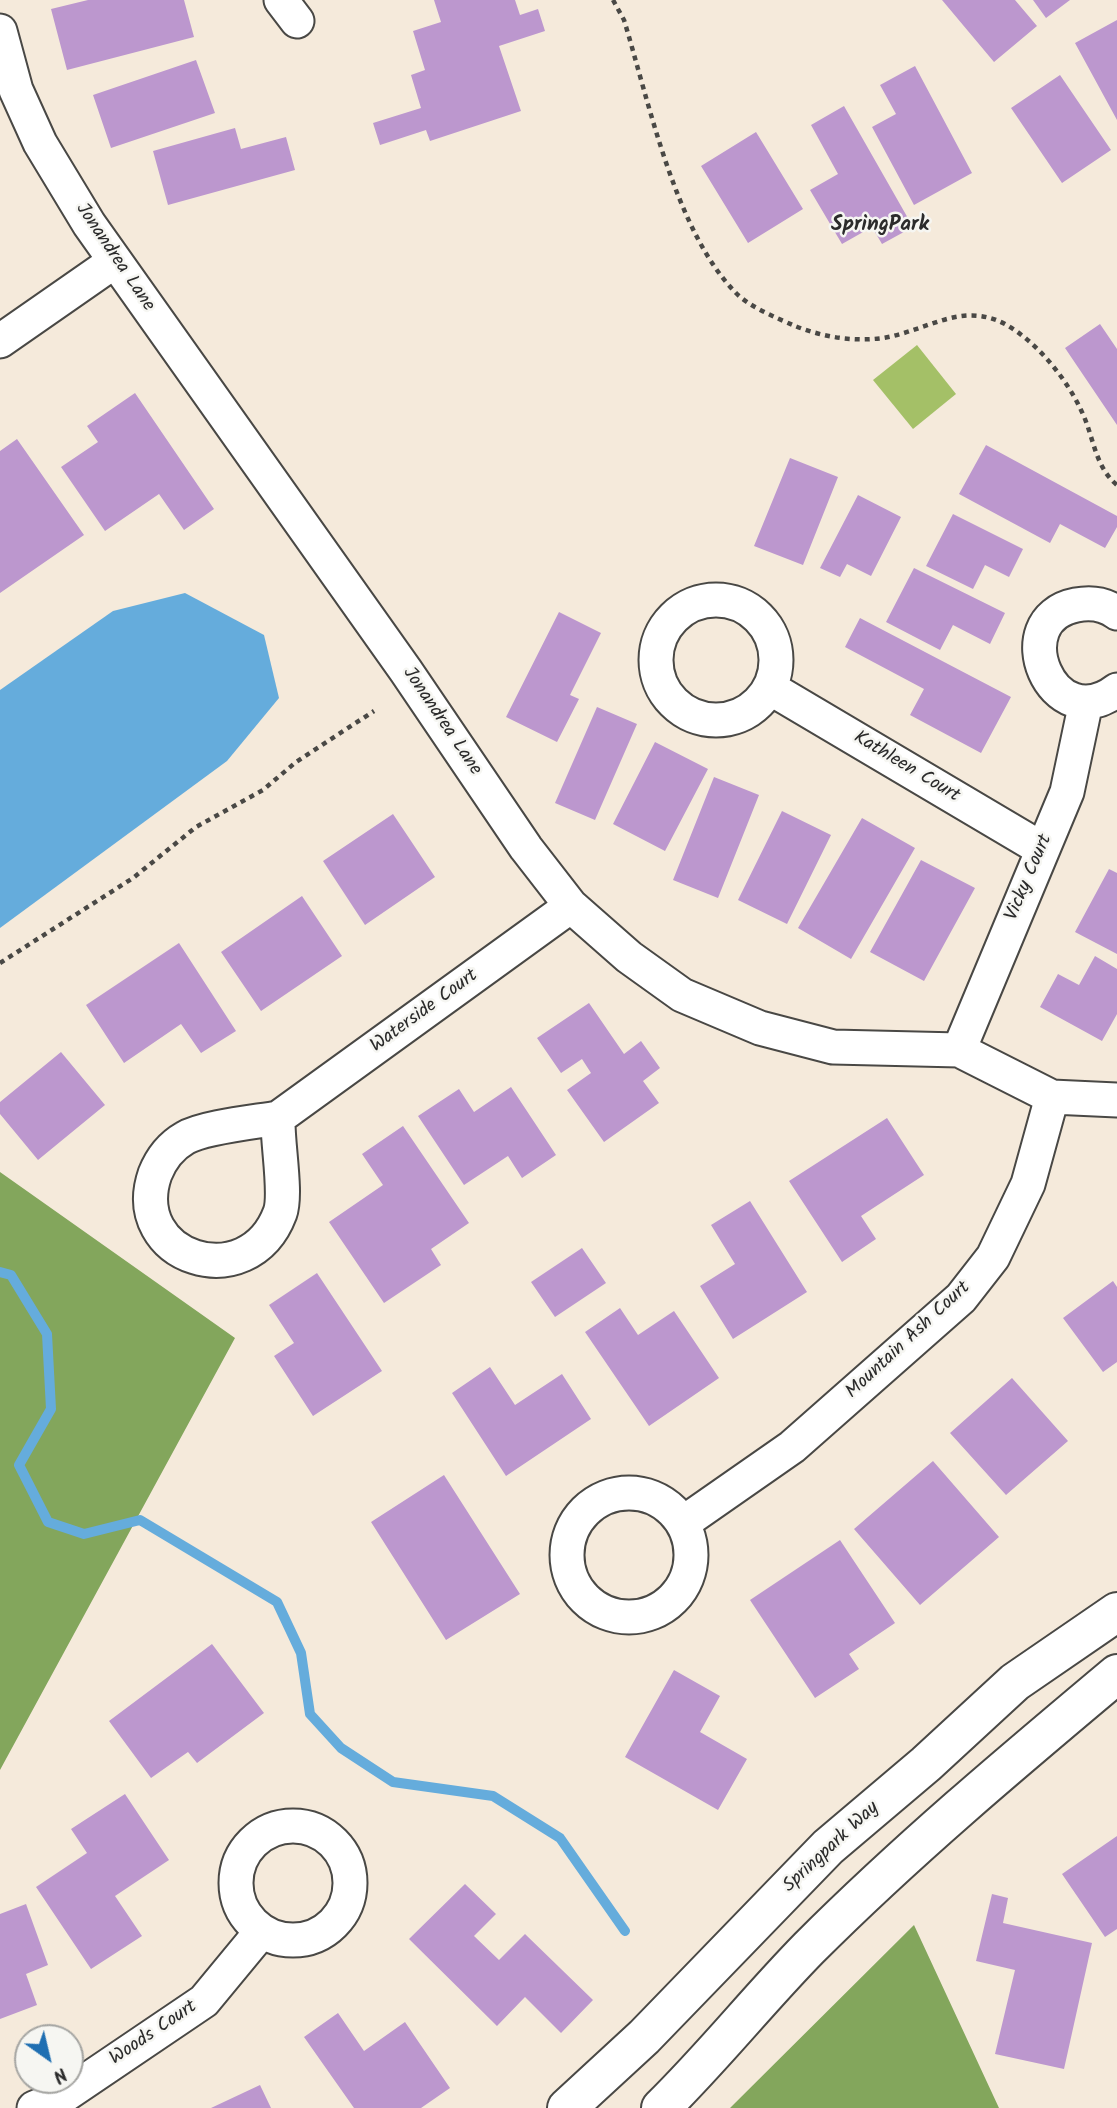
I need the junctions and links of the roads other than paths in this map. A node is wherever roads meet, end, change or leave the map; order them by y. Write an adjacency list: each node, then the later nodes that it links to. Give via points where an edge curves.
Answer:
1 (0, 31): 2 (street, Jonandrea Lane, via 16,90 40,143)
2 (115, 261): 3 (street); 9 (street, Jonandrea Lane)
3 (0, 341)
4 (1117, 613): 7 (street, via 1089,603 1068,607 1050,620 1040,639 1039,662 1048,682 1064,696)
5 (770, 688): 8 (street, Kathleen Court)
6 (1117, 690): 7 (street, via 1107,698)
7 (1086, 702): 8 (street, Vicky Court, via 1067,792)
8 (1042, 849): 10 (street, Vicky Court)
9 (571, 906): 10 (street, Jonandrea Lane, via 629,957 682,995 760,1028 833,1047); 13 (street, Waterside Court)
10 (960, 1050): 11 (street, Jonandrea Lane)
11 (1052, 1097): 12 (street, Jonandrea Lane); 14 (street, Mountain Ash Court, via 1028,1184 993,1257 961,1298 792,1447)
12 (1117, 1100)
13 (278, 1118): 13 (street, Waterside Court, via 186,1137 161,1159 150,1190 153,1212 175,1249 205,1262 238,1259 266,1240 281,1211)
14 (683, 1523)
15 (1117, 1612): 20 (street, Springpark Way, via 1015,1682 828,1847 644,2038)
16 (1117, 1674): 21 (street, via 990,1780 807,1950)
17 (261, 1932): 18 (street, Woods Court, via 204,2001)
18 (69, 2101): 19 (street, Woods Court)
19 (34, 2108)
20 (567, 2108)
21 (662, 2108)

